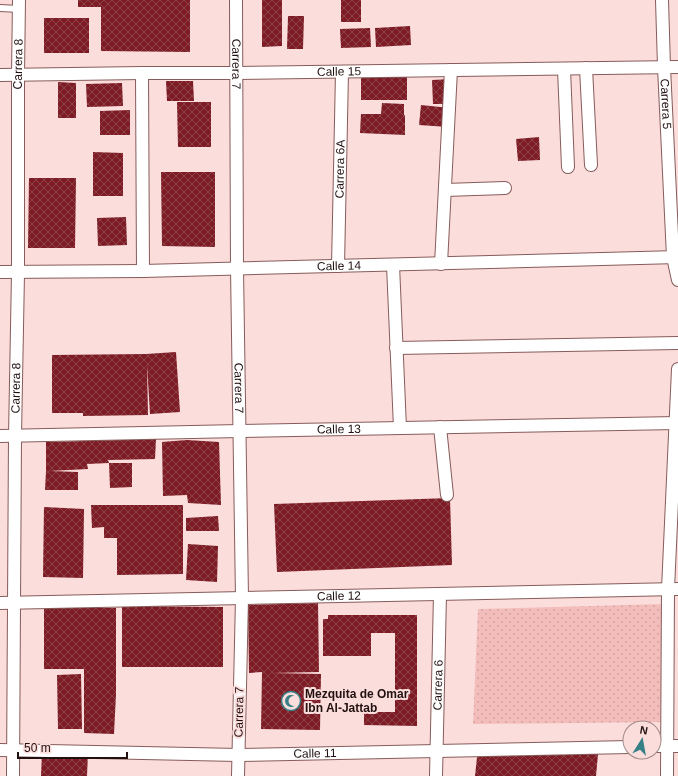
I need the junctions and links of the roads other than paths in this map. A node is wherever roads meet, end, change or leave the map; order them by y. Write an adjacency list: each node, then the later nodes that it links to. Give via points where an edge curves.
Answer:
1 (236, 0): 12 (street, Carrera 7)
2 (662, 0): 5 (street, Carrera 5)
3 (19, 4): 4 (lane); 14 (street, Carrera 8)
4 (0, 8)
5 (664, 67): 6 (street, Calle 15); 8 (street, Calle 15); 19 (street, Carrera 5)
6 (678, 67)
7 (564, 68): 8 (street, Calle 15); 9 (street, Calle 15); 16 (street)
8 (586, 68): 15 (street)
9 (452, 70): 10 (street, Calle 15); 18 (street)
10 (342, 72): 12 (street, Calle 15); 22 (street, Carrera 6A)
11 (142, 73): 12 (street, Calle 15); 14 (street, Calle 15); 24 (street)
12 (236, 73): 23 (street, Carrera 7)
13 (0, 74): 14 (street, Calle 15)
14 (18, 75): 26 (street, Carrera 8)
15 (591, 165)
16 (568, 167)
17 (505, 188): 18 (street)
18 (445, 190): 20 (street)
19 (676, 257): 20 (street, Calle 14); 27 (street, Carrera 5)
20 (442, 264): 21 (street, Calle 14)
21 (393, 265): 22 (street, Calle 14); 29 (street)
22 (338, 266): 23 (street, Calle 14)
23 (237, 269): 24 (street, Calle 14); 34 (street, Carrera 7)
24 (143, 271): 26 (street, Calle 14)
25 (0, 272): 26 (street, Calle 14)
26 (18, 272): 36 (street, Carrera 8)
27 (678, 280)
28 (678, 343): 29 (street)
29 (396, 348): 33 (street)
30 (678, 369): 31 (street)
31 (677, 423): 32 (street, Calle 13); 38 (street)
32 (440, 427): 33 (street, Calle 13); 37 (street)
33 (400, 428): 34 (street, Calle 13)
34 (240, 431): 36 (street, Calle 13); 40 (street, Carrera 7)
35 (0, 436): 36 (street, Calle 13)
36 (15, 436): 42 (street, Carrera 8)
37 (446, 495)
38 (673, 589): 39 (street, Calle 12); 44 (street)
39 (440, 594): 40 (street, Calle 12); 48 (street, Carrera 6)
40 (242, 598): 42 (street, Calle 12); 49 (street, Carrera 7)
41 (0, 603): 42 (street, Calle 12)
42 (14, 603): 47 (street, Carrera 8)
43 (662, 746): 44 (street)
44 (673, 746): 53 (street)
45 (622, 747): 48 (street, Calle 11)
46 (0, 750): 47 (street, Calle 11)
47 (13, 750): 49 (street, Calle 11); 50 (street, Carrera 8)
48 (437, 751): 49 (street, Calle 11); 52 (street, Carrera 6)
49 (238, 755): 51 (street, Carrera 7)
50 (13, 776)
51 (238, 776)
52 (436, 776)
53 (667, 776)

